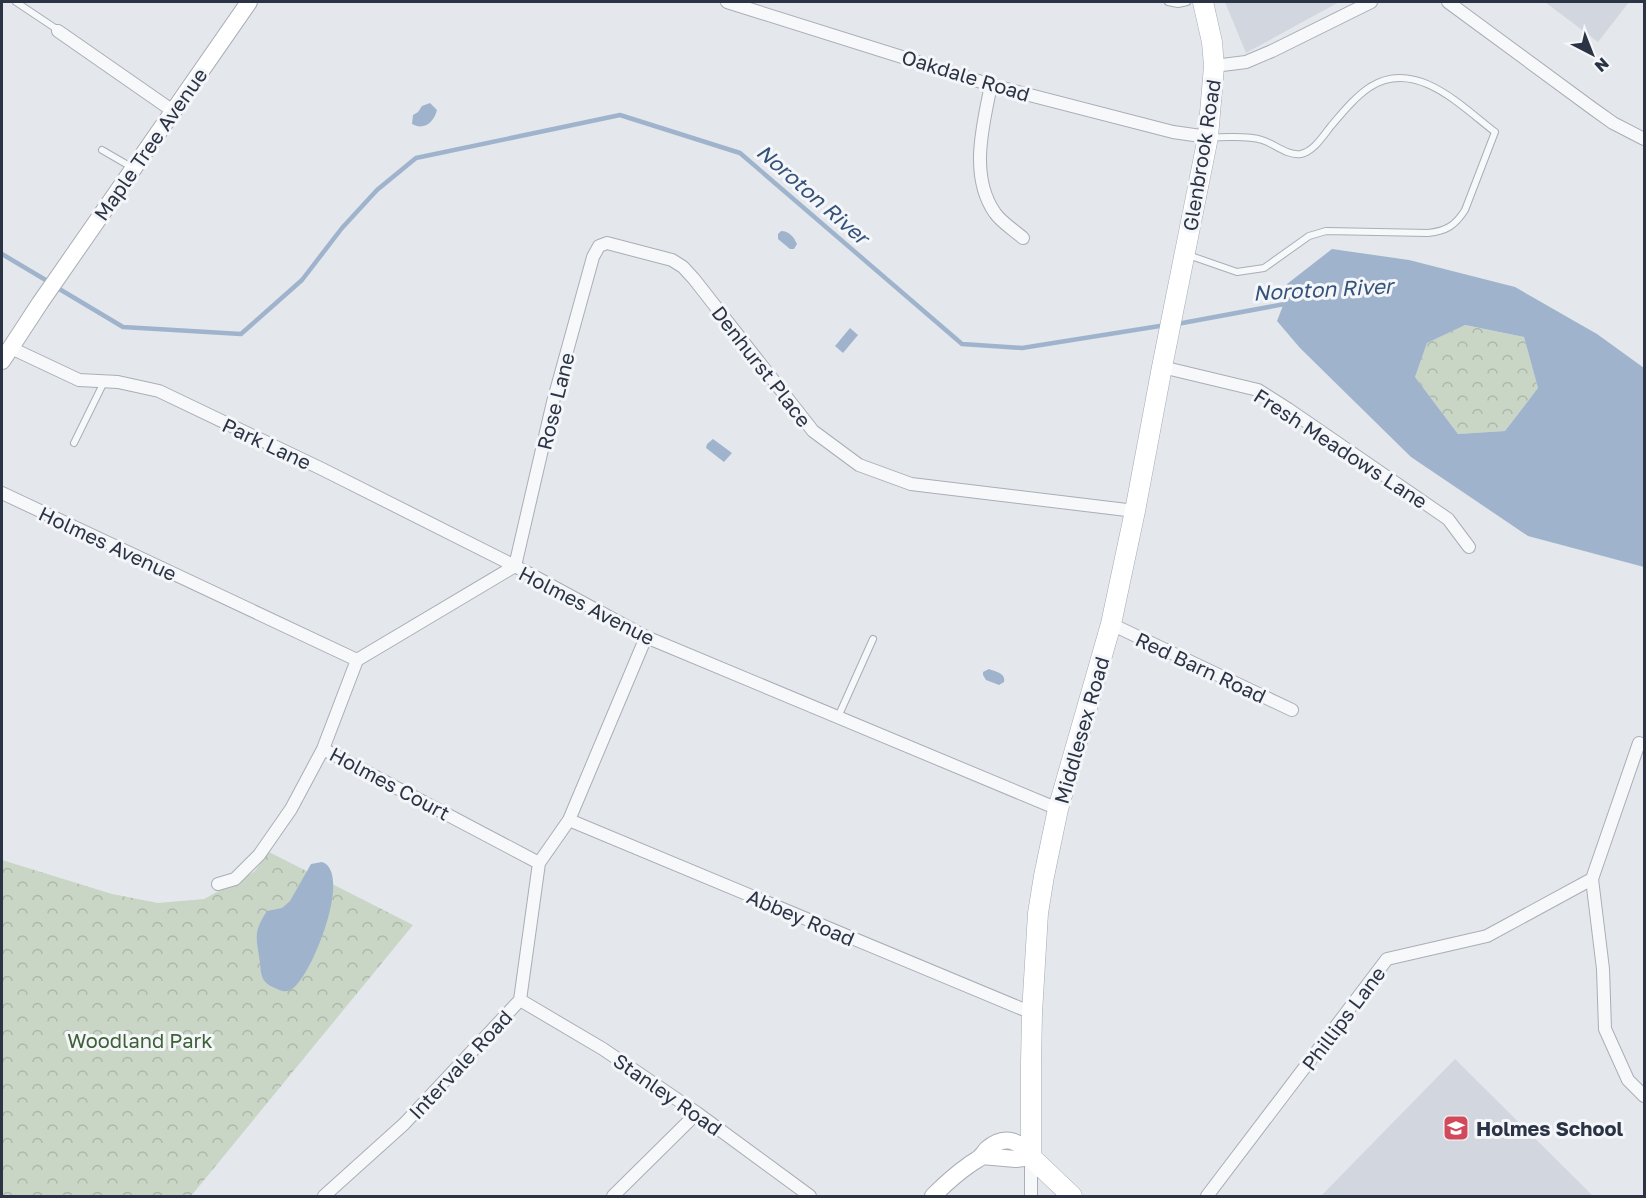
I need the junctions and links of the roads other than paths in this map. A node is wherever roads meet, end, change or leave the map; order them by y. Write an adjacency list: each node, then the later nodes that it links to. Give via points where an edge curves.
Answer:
1 (16, 2): 9 (lane)
2 (249, 2): 12 (main road, Maple Tree Avenue)
3 (727, 2): 11 (street, Oakdale Road)
4 (1168, 2): 5 (lane)
5 (1187, 2)
6 (1203, 2): 10 (main road, Glenbrook Road)
7 (1371, 2): 10 (street, via 1246,62)
8 (1449, 2): 14 (street, via 1613,123)
9 (58, 31): 12 (street)
10 (1214, 66): 13 (main road, Glenbrook Road)
11 (991, 85): 13 (street, Oakdale Road, via 1173,132); 17 (street, via 980,146 984,190 995,214)
12 (173, 111): 16 (main road, Maple Tree Avenue)
13 (1208, 136): 19 (main road, Glenbrook Road); 19 (lane, via 1254,138 1291,153 1302,153 1361,94 1380,82 1401,79 1421,81 1439,89 1495,132 1465,210 1451,228 1428,233 1326,231 1309,236 1264,268 1238,272)
14 (1644, 138)
15 (102, 150): 16 (lane)
16 (133, 168): 21 (main road, Maple Tree Avenue)
17 (1023, 238)
18 (608, 243): 26 (street, Denhurst Place, via 672,260 682,267 813,431 859,465 911,484); 28 (street, Rose Lane, via 599,246 593,257 553,402)
19 (1183, 263): 20 (main road, Glenbrook Road)
20 (1174, 308): 22 (main road, Middlesex Road)
21 (6, 355): 23 (street, Park Lane, via 79,380)
22 (1163, 360): 26 (main road, Middlesex Road); 27 (street, Fresh Meadows Lane, via 1258,390 1448,519)
23 (104, 381): 24 (lane); 28 (street, Park Lane, via 159,392)
24 (74, 443)
25 (2, 493): 32 (street, Holmes Avenue)
26 (1136, 511): 29 (main road, Middlesex Road)
27 (1469, 547)
28 (515, 566): 30 (street, Holmes Avenue); 32 (street, Holmes Avenue)
29 (1111, 624): 33 (street, Red Barn Road); 37 (main road, Middlesex Road)
30 (646, 637): 34 (street, Holmes Avenue); 38 (street, Intervale Road)
31 (873, 639): 34 (lane)
32 (357, 660): 36 (street, Holmes Court)
33 (1292, 710)
34 (838, 717): 37 (street, Holmes Avenue)
35 (1644, 745): 40 (street, via 1639,743)
36 (323, 749): 39 (street, Holmes Court); 41 (street, via 291,809 259,855 235,879)
37 (1058, 809): 43 (main road, Middlesex Road, via 1038,913)
38 (569, 820): 39 (street, Intervale Road); 43 (street, Abbey Road)
39 (539, 862): 42 (street, Intervale Road)
40 (1592, 879): 44 (street, via 1603,969 1605,1029 1628,1080); 53 (street, Phillips Lane, via 1487,936 1387,959)
41 (218, 884)
42 (520, 1000): 45 (street, Stanley Road, via 603,1049); 47 (street, Intervale Road, via 404,1124)
43 (1032, 1013): 46 (main road, Middlesex Road)
44 (1644, 1096)
45 (697, 1113): 48 (street); 49 (street, Stanley Road)
46 (1031, 1157): 50 (main road, via 981,1156); 51 (street); 52 (main road)
47 (324, 1197)
48 (613, 1197)
49 (810, 1197)
50 (933, 1197)
51 (1031, 1197)
52 (1072, 1197)
53 (1207, 1197)

